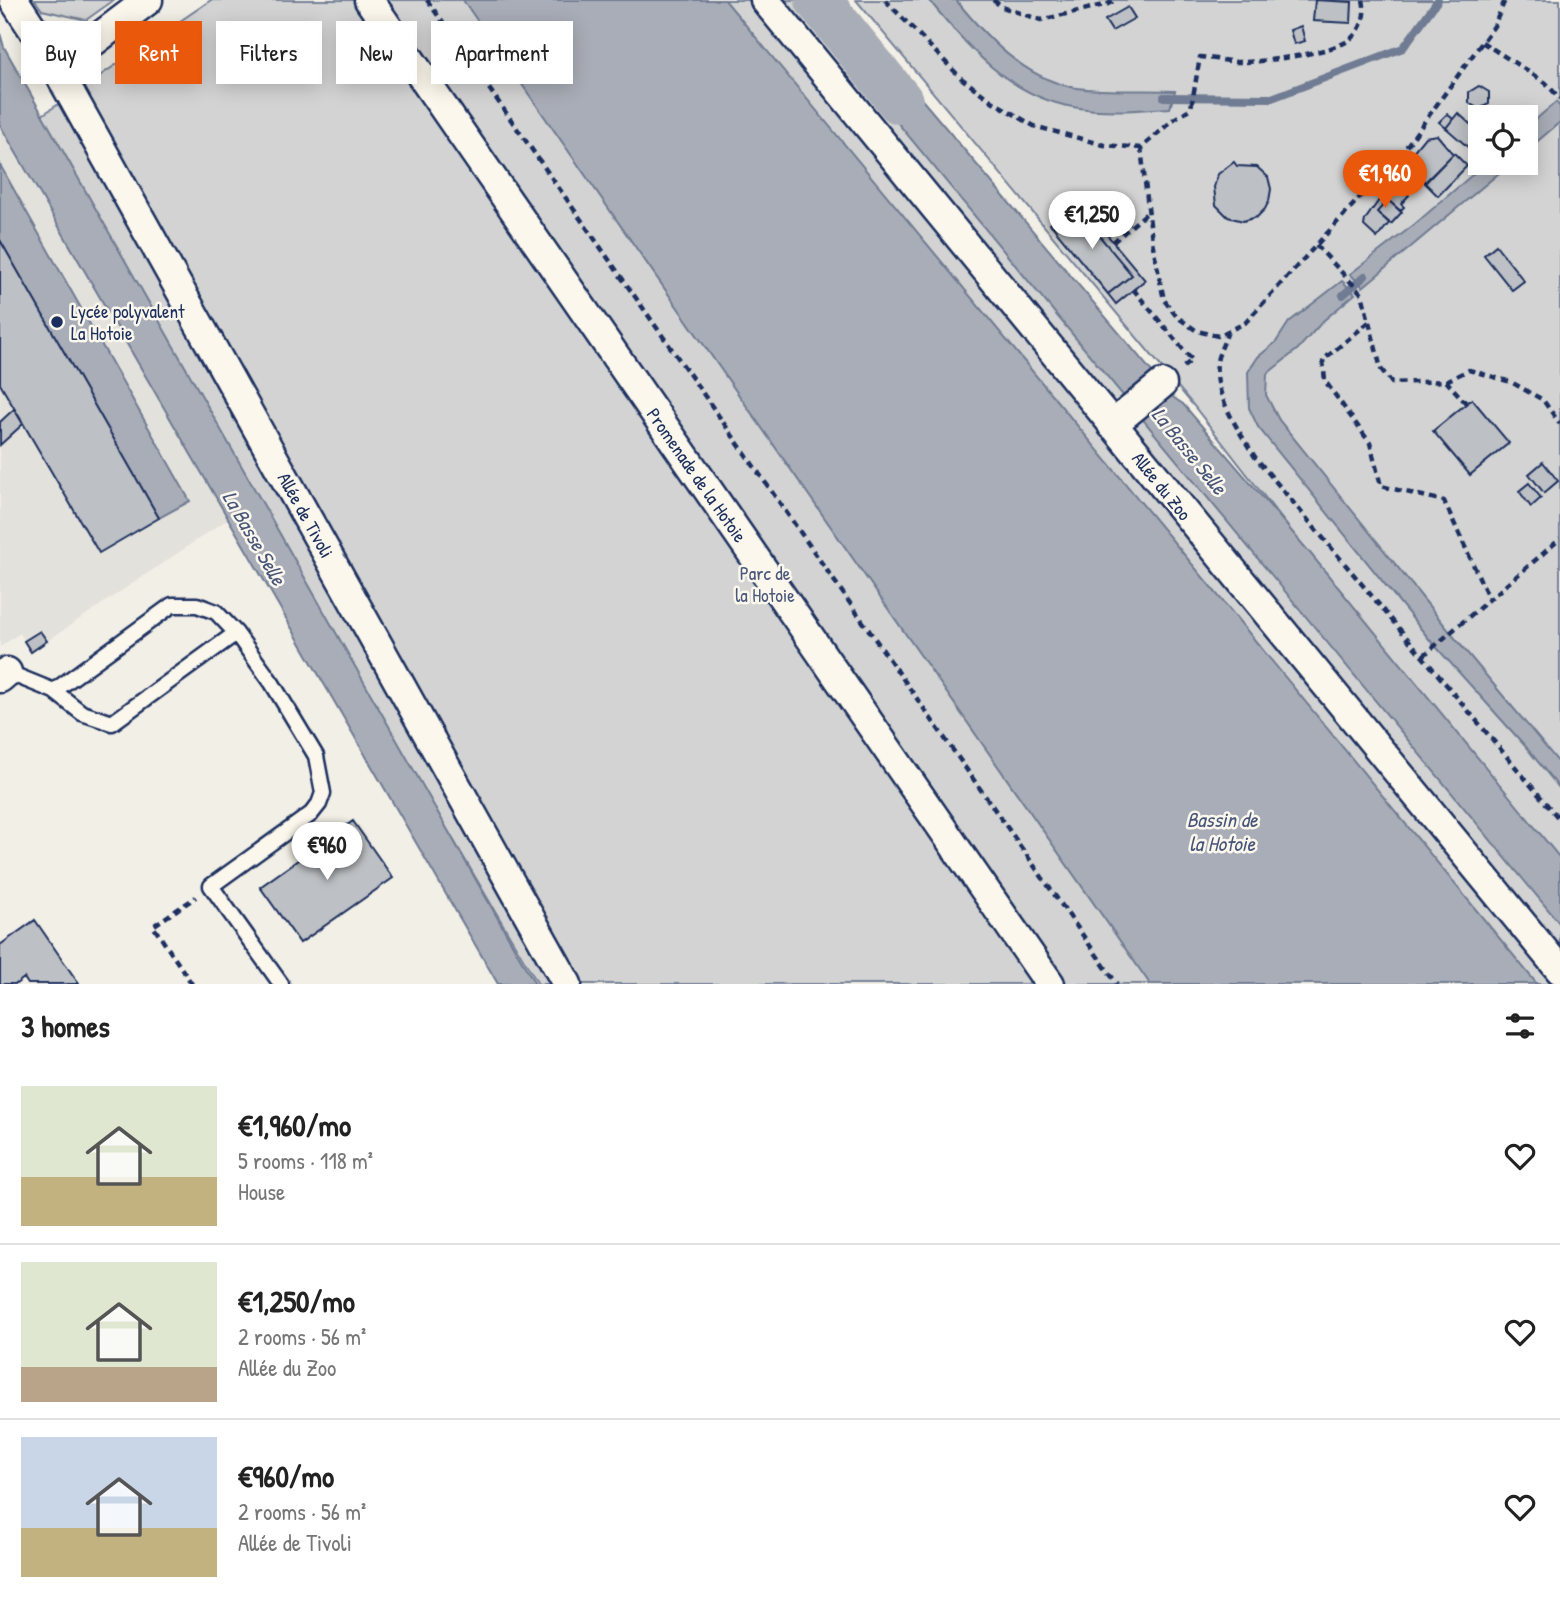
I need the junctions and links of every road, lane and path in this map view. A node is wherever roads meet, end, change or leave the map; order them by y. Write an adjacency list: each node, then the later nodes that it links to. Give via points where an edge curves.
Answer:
1 (148, 0): 12 (street)
2 (369, 0): 40 (street, Promenade de la Hotoie)
3 (427, 0): 41 (path)
4 (765, 0): 26 (street, Allée du Zoo)
5 (885, 0): 16 (path, via 961,78 1034,126 1104,145)
6 (993, 0): 7 (path, via 1002,8 1041,20)
7 (1115, 0)
8 (1363, 0): 16 (path, via 1366,12 1360,28 1346,42 1299,56 1240,62 1200,57 1191,108)
9 (1505, 0): 13 (path)
10 (16, 3): 11 (street, Allée de Tivoli)
11 (28, 21)
12 (101, 36)
13 (1482, 42): 15 (path, via 1546,83); 19 (path, via 1406,147)
14 (65, 84): 39 (street, Allée de Tivoli)
15 (1558, 97)
16 (1140, 148): 17 (path)
17 (1148, 212): 18 (path); 22 (path, via 1164,300 1197,331 1218,337)
18 (1113, 242)
19 (1316, 245): 21 (path, via 1363,293); 22 (path, via 1245,323)
20 (1133, 289): 24 (path, via 1192,360)
21 (1369, 322): 23 (path, via 1381,369 1392,383); 29 (path, via 1323,360 1325,381 1370,443 1381,486 1444,501)
22 (1228, 331): 31 (path, via 1217,359 1229,416 1255,457)
23 (1446, 382): 25 (path); 27 (path, via 1469,370 1511,382 1543,400)
24 (1162, 384): 26 (street)
25 (1466, 403)
26 (1123, 416): 36 (street, Allée du Zoo)
27 (1560, 424)
28 (1560, 539): 29 (path)
29 (1489, 599): 31 (path)
30 (236, 633): 33 (lane, via 216,612 172,605); 33 (lane, via 112,723 82,713); 35 (lane, via 316,756 323,793 312,814)
31 (1423, 656): 34 (path)
32 (3, 675): 33 (lane)
33 (54, 691)
34 (1560, 820)
35 (211, 886): 37 (path, via 153,926); 38 (lane)
36 (1560, 970)
37 (192, 984)
38 (281, 984)
39 (567, 984)
40 (1050, 984)
41 (1117, 984)

